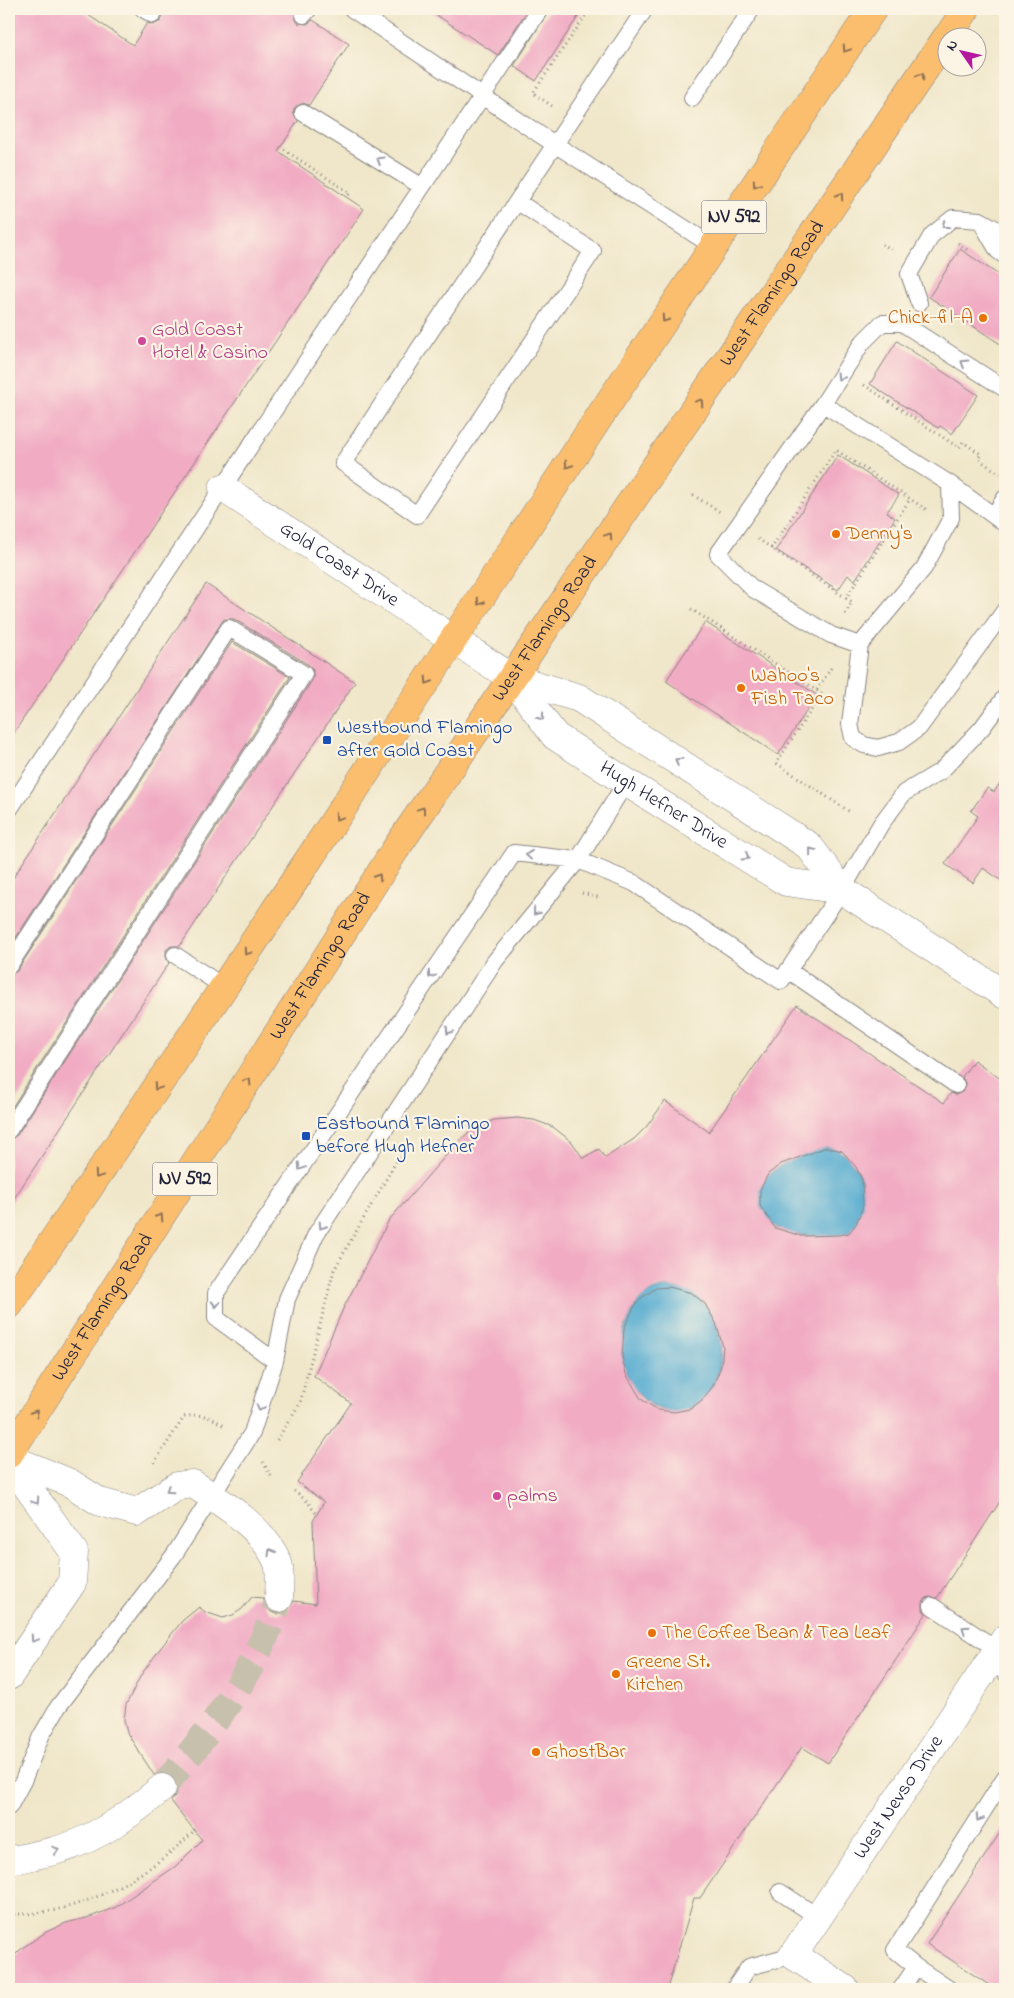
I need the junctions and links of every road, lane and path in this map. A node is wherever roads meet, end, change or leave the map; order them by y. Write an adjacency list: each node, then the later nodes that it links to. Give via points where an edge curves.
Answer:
1 (352, 9): 10 (lane)
2 (540, 9): 10 (lane)
3 (590, 9): 12 (path, via 533,93)
4 (645, 9): 14 (lane)
5 (752, 9): 11 (lane)
6 (873, 9): 21 (main road, NV 592, one-way to 21)
7 (966, 9): 8 (main road, West Flamingo Road / NV 592)
8 (954, 28)
9 (936, 54): 45 (main road, West Flamingo Road / NV 592, one-way to 9)
10 (481, 96): 14 (lane); 16 (lane)
11 (692, 98)
12 (556, 109)
13 (304, 113): 16 (lane, one-way to 13)
14 (556, 145): 18 (lane); 21 (lane)
15 (280, 147): 17 (path, via 350,193)
16 (421, 186): 31 (lane)
17 (347, 197)
18 (518, 202): 18 (lane, via 593,252 417,515 343,463)
19 (980, 220): 20 (lane); 24 (lane, via 998,251); 25 (lane, one-way to 25, via 953,218 932,235 909,274)
20 (1005, 234)
21 (714, 247): 42 (main road, NV 592, one-way to 42)
22 (952, 249): 23 (path, via 956,243)
23 (972, 253)
24 (1005, 256)
25 (919, 303)
26 (868, 378): 29 (path, via 863,385 959,448 963,442 981,454 978,459 1000,473)
27 (1005, 388): 28 (lane, one-way to 28, via 902,323 882,323 862,343)
28 (823, 404): 30 (lane); 43 (lane, via 718,554 753,589 831,635)
29 (995, 481)
30 (950, 484): 37 (lane); 43 (lane, via 951,518 924,568)
31 (223, 488): 42 (street, Gold Coast Drive); 49 (lane)
32 (693, 494): 35 (path)
33 (1005, 498): 37 (lane)
34 (910, 499): 36 (path); 39 (path, via 836,450); 39 (path, via 846,598)
35 (720, 512)
36 (929, 512)
37 (1000, 520)
38 (750, 534): 39 (path)
39 (771, 549)
40 (691, 609): 46 (path)
41 (1005, 610): 43 (lane, via 919,728 898,742 878,748 864,746 853,738 850,724)
42 (454, 641): 45 (street, Hugh Hefner Drive); 58 (main road, NV 592, one-way to 58)
43 (860, 645)
44 (831, 668): 46 (path)
45 (512, 678): 48 (street, Hugh Hefner Drive, one-way to 48, via 554,736); 52 (street, Hugh Hefner Drive, one-way to 45, via 809,846 579,698); 67 (main road, West Flamingo Road / NV 592, one-way to 45, via 395,850)
46 (817, 690): 50 (path, via 822,694 776,763)
47 (1005, 697): 52 (lane, via 941,771 904,793 881,824)
48 (626, 782): 51 (lane); 52 (street, Hugh Hefner Drive, one-way to 52, via 786,882)
49 (9, 810)
50 (850, 812)
51 (578, 860): 57 (lane, via 634,883 781,980); 64 (lane, one-way to 64, via 495,961 316,1234 287,1299); 64 (lane, one-way to 64, via 514,853 216,1293 216,1318)
52 (842, 890): 57 (lane); 59 (street, Hugh Hefner Drive)
53 (576, 894): 54 (path, via 584,893)
54 (604, 900)
55 (175, 954): 58 (lane)
56 (9, 966): 61 (lane, via 229,628 304,674)
57 (788, 970): 60 (lane)
58 (224, 987): 63 (main road, NV 592, one-way to 63)
59 (1005, 995)
60 (956, 1085)
61 (9, 1130)
62 (409, 1141): 66 (path, via 334,1270 300,1403)
63 (9, 1305)
64 (275, 1362): 75 (lane, one-way to 75, via 252,1433)
65 (223, 1425): 72 (path, via 208,1416 184,1417)
66 (277, 1441)
67 (9, 1454)
68 (267, 1456): 71 (path)
69 (262, 1458): 71 (path)
70 (9, 1460): 75 (street, one-way to 70, via 193,1484 176,1486 137,1512 100,1502 70,1483); 80 (street, one-way to 80, via 74,1552 72,1582)
71 (263, 1464): 73 (path)
72 (152, 1468)
73 (271, 1476)
74 (294, 1491): 76 (path)
75 (212, 1496): 77 (street, one-way to 75, via 278,1564 265,1541); 83 (lane, via 174,1555 58,1707 41,1736)
76 (317, 1515)
77 (279, 1598)
78 (932, 1606): 79 (lane, one-way to 78)
79 (999, 1656): 88 (street, West Nevso Drive)
80 (9, 1676)
81 (1005, 1777): 90 (lane, one-way to 90, via 894,1950)
82 (162, 1788): 85 (street, one-way to 82, via 54,1852 101,1833 130,1815)
83 (9, 1807)
84 (194, 1831): 87 (path, via 143,1874 88,1900 54,1910)
85 (9, 1859)
86 (780, 1892): 88 (lane)
87 (9, 1914)
88 (818, 1917): 89 (street, West Nevso Drive)
89 (794, 1955): 91 (lane, via 749,1967); 92 (street)
90 (916, 1967): 93 (lane); 94 (lane)
91 (734, 1989)
92 (845, 1989)
93 (901, 1989)
94 (949, 1989)

